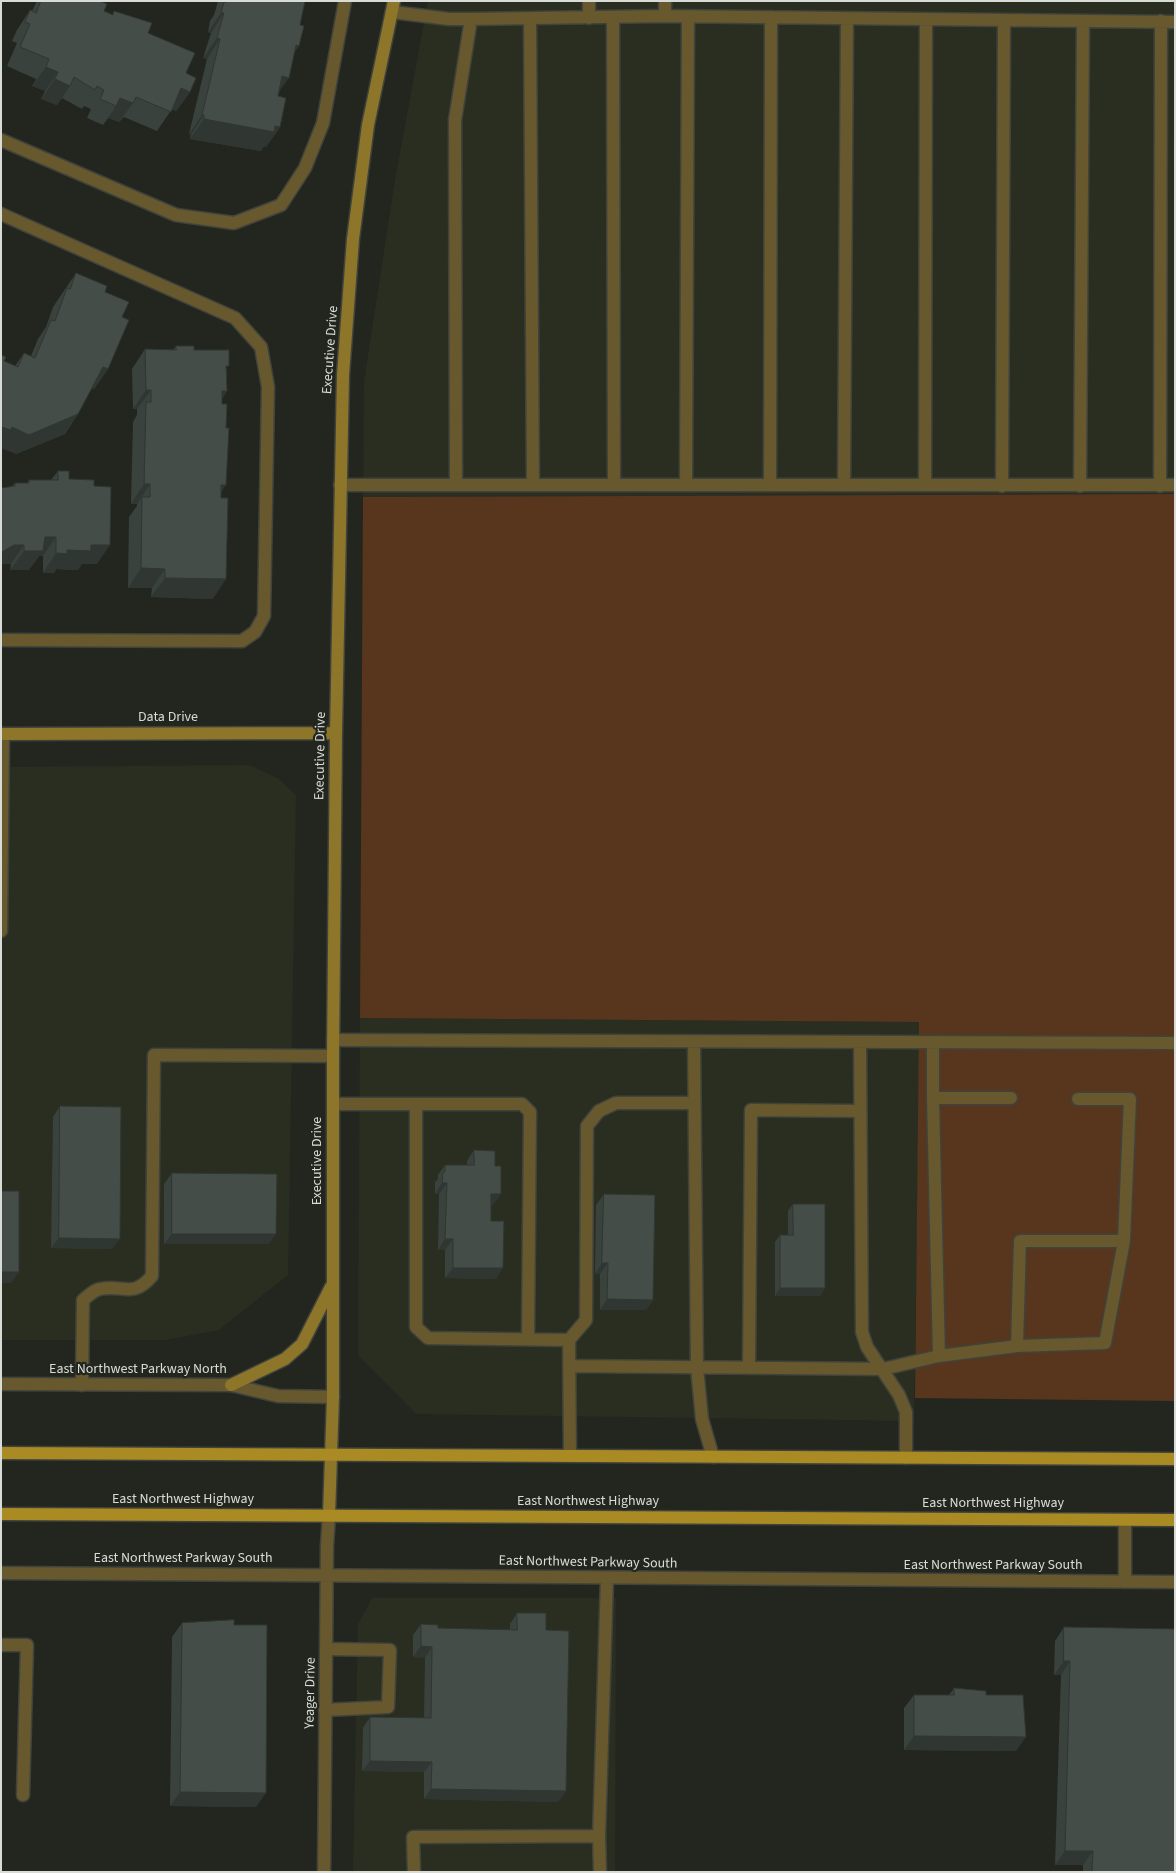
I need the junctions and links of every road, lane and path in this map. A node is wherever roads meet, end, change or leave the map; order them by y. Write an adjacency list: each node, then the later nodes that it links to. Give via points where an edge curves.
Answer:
1 (345, 1): 18 (street, via 323,123 305,168 281,206 234,223 176,215)
2 (589, 1): 9 (street)
3 (665, 1): 5 (street)
4 (393, 7): 13 (street, via 448,19); 20 (street, Executive Drive, via 368,125 353,240 343,375)
5 (665, 16): 6 (street); 10 (street)
6 (688, 17): 7 (street); 24 (street)
7 (771, 17): 11 (street); 25 (street)
8 (530, 18): 9 (street); 13 (street); 22 (street)
9 (589, 18): 10 (street)
10 (613, 18): 23 (street)
11 (847, 18): 12 (street); 26 (street)
12 (926, 19): 14 (street); 27 (street)
13 (471, 20): 21 (street, via 455,120)
14 (1004, 20): 15 (street); 29 (street)
15 (1083, 21): 16 (street); 30 (street)
16 (1161, 21): 17 (street); 31 (street)
17 (1175, 22)
18 (1, 140)
19 (1, 214): 32 (street, via 235,318 261,347 268,387 264,616 255,632 242,641)
20 (340, 485): 21 (street); 33 (street, Executive Drive)
21 (456, 485): 22 (street)
22 (534, 485): 23 (street)
23 (614, 485): 24 (street)
24 (686, 485): 25 (street)
25 (770, 485): 26 (street)
26 (844, 485): 27 (street)
27 (925, 485): 29 (street)
28 (1175, 485): 31 (street)
29 (1002, 486): 30 (street)
30 (1080, 486): 31 (street)
31 (1160, 486)
32 (1, 640)
33 (336, 733): 34 (street, Data Drive); 36 (street, Executive Drive)
34 (2, 734): 35 (street)
35 (1, 931)
36 (333, 1040): 37 (street); 41 (street, Executive Drive)
37 (694, 1042): 38 (street); 45 (street)
38 (860, 1042): 39 (street); 48 (street)
39 (934, 1042): 40 (street); 42 (street)
40 (1175, 1044)
41 (332, 1056): 46 (street, Executive Drive); 60 (street, via 154,1055 152,1276 143,1286 132,1290 100,1289 83,1300)
42 (933, 1098): 43 (street); 54 (street)
43 (1011, 1098)
44 (1078, 1099): 49 (street, via 1130,1099)
45 (694, 1103): 52 (street, via 616,1104 599,1111 587,1126 586,1320); 56 (street)
46 (333, 1104): 47 (street); 50 (street, Executive Drive)
47 (416, 1104): 51 (street, via 416,1327 428,1338); 51 (street, via 522,1104 530,1112)
48 (860, 1111): 57 (street, via 751,1110); 58 (street, via 862,1332 867,1347)
49 (1124, 1240): 53 (street, via 1105,1343); 53 (street, via 1020,1242)
50 (332, 1285): 61 (street, via 302,1344 285,1359); 62 (street, Executive Drive)
51 (528, 1339): 52 (street)
52 (569, 1340): 55 (street)
53 (1017, 1346): 54 (street)
54 (939, 1356): 58 (street)
55 (569, 1366): 56 (street); 65 (street)
56 (697, 1368): 57 (street); 66 (street, via 702,1418)
57 (749, 1368): 58 (street)
58 (883, 1369): 67 (street, via 906,1412)
59 (1, 1384): 60 (street, East Northwest Parkway North)
60 (82, 1384): 61 (street, East Northwest Parkway North)
61 (231, 1385): 62 (street, East Northwest Parkway North, via 278,1396)
62 (333, 1397): 64 (street, Executive Drive)
63 (1, 1453): 64 (main road)
64 (331, 1454): 65 (main road); 70 (street, Executive Drive)
65 (570, 1455): 66 (main road)
66 (713, 1457): 67 (main road)
67 (906, 1458): 68 (main road)
68 (1175, 1459)
69 (1, 1514): 70 (main road, East Northwest Highway)
70 (329, 1515): 71 (main road, East Northwest Highway); 74 (street, Yeager Drive)
71 (1125, 1520): 72 (main road, East Northwest Highway); 76 (street)
72 (1175, 1520)
73 (1, 1573): 74 (street, East Northwest Parkway South)
74 (327, 1574): 75 (street, East Northwest Parkway South); 79 (street, Yeager Drive)
75 (607, 1578): 76 (street, East Northwest Parkway South); 82 (street)
76 (1125, 1582): 77 (street, East Northwest Parkway South)
77 (1175, 1582)
78 (1, 1644): 81 (street, via 26,1645)
79 (327, 1649): 80 (street, Yeager Drive); 80 (street, via 390,1650 388,1708)
80 (325, 1710): 83 (street, Yeager Drive)
81 (23, 1795)
82 (599, 1836): 84 (street, via 413,1837); 85 (street)
83 (324, 1872)
84 (414, 1872)
85 (600, 1872)

